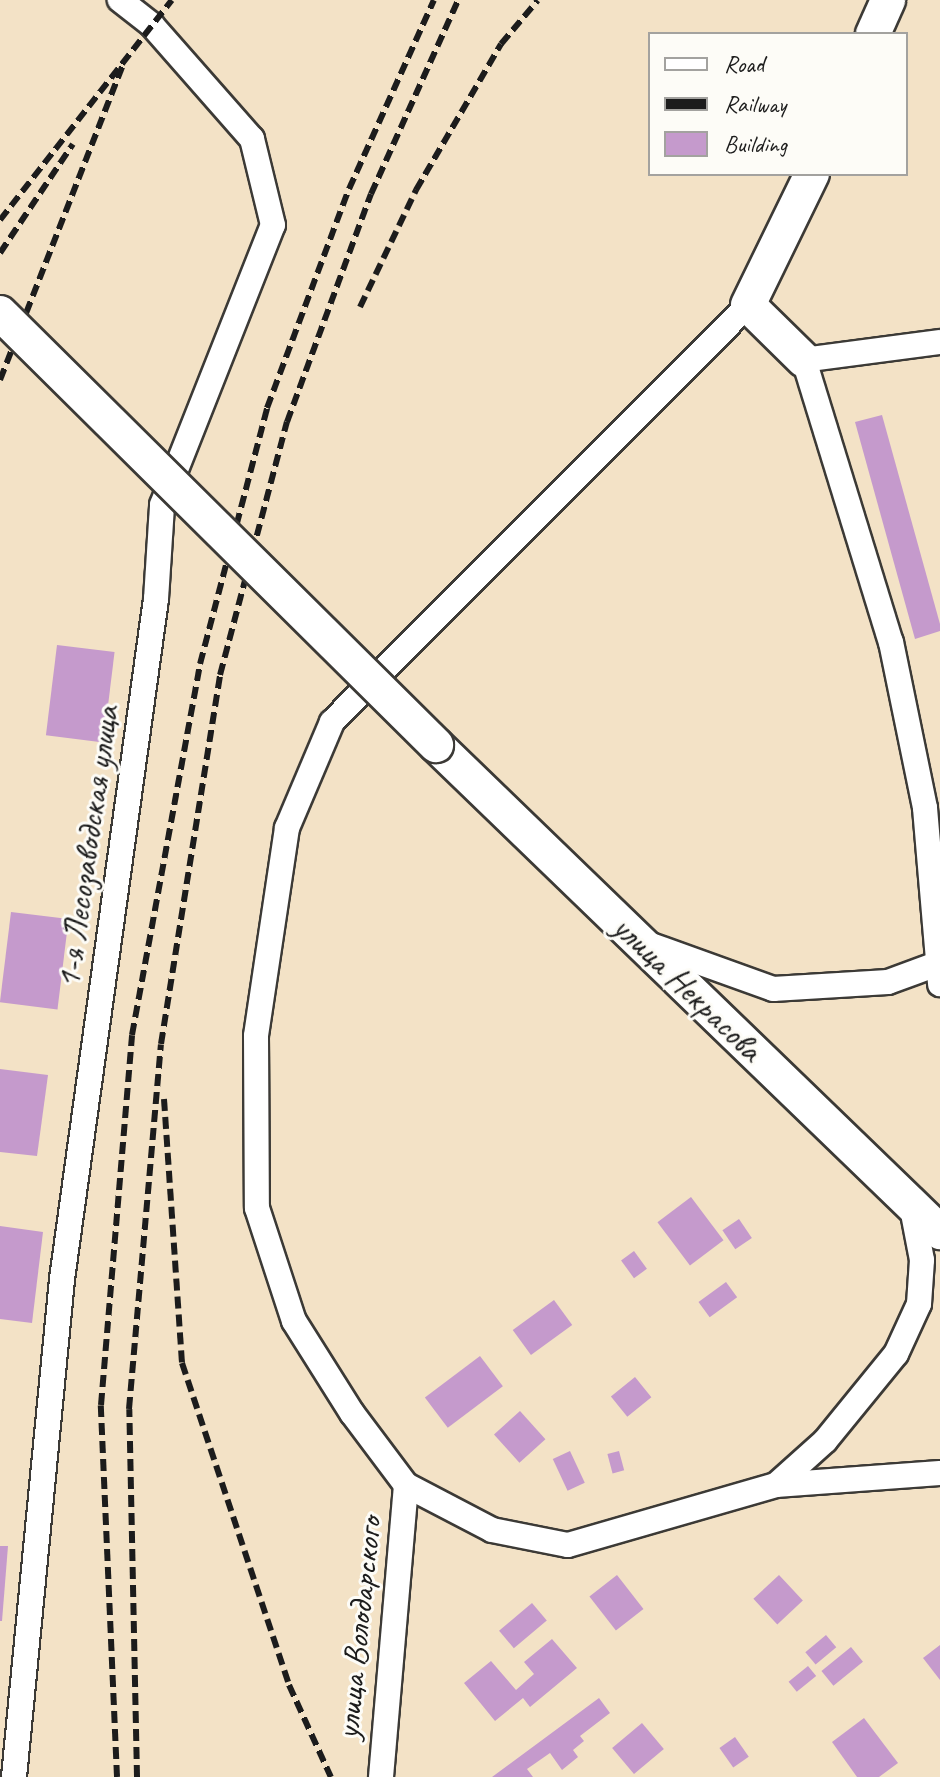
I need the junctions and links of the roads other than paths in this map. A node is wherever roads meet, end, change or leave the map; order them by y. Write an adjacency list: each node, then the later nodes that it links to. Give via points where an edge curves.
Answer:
1 (120, 0): 16 (street, 1-я Лесозаводская улица, via 152,25 252,139 273,225 162,505 156,599 62,1279)
2 (888, 0): 3 (main road)
3 (874, 32)
4 (811, 176): 5 (main road)
5 (748, 305): 8 (main road); 14 (street, via 332,722 287,828 256,1036 257,1208 294,1321)
6 (0, 313): 9 (main road, улица Некрасова, bridge)
7 (940, 342): 8 (street)
8 (804, 360): 10 (street, via 891,642 925,808)
9 (640, 941): 10 (street, via 773,989); 11 (main road, улица Некрасова)
10 (938, 974)
11 (911, 1203): 12 (main road, улица Некрасова); 15 (street, via 922,1260 919,1304 896,1354 825,1441)
12 (940, 1232)
13 (940, 1473): 15 (street)
14 (406, 1485): 15 (street, via 492,1530 568,1545); 17 (street, улица Володарского)
15 (776, 1485)
16 (14, 1777)
17 (381, 1777)

